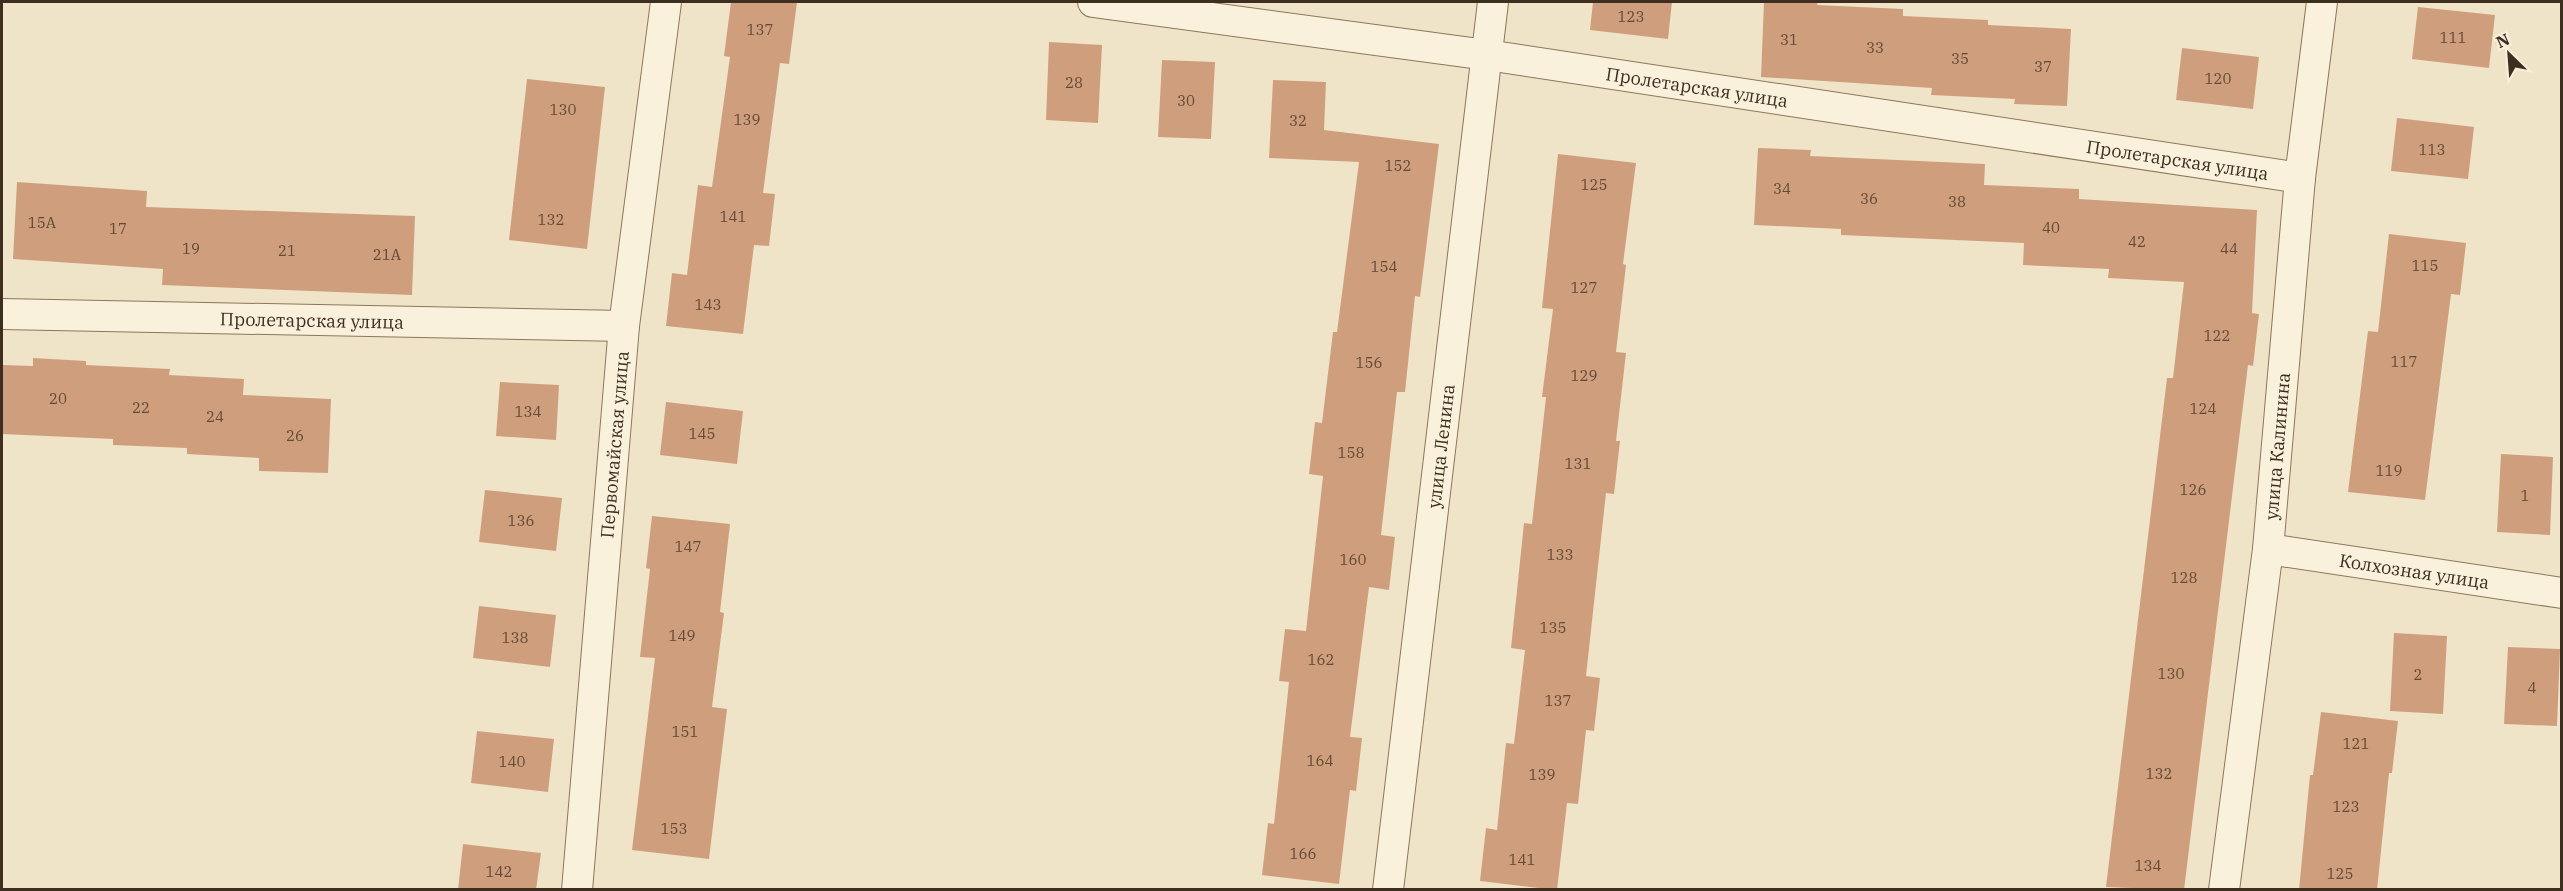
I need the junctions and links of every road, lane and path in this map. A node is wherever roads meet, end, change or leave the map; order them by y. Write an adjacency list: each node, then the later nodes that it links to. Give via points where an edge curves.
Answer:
1 (666, 2): 8 (street, Первомайская улица)
2 (1093, 2): 5 (street, Пролетарская улица)
3 (1493, 2): 5 (street, улица Ленина)
4 (2322, 2): 6 (street, улица Калинина)
5 (1487, 55): 6 (street, Пролетарская улица); 12 (street, улица Ленина)
6 (2300, 178): 9 (street, улица Калинина)
7 (2, 314): 8 (street, Пролетарская улица)
8 (624, 326): 11 (street, Первомайская улица)
9 (2268, 549): 10 (street, Колхозная улица); 13 (street, улица Калинина)
10 (2562, 593)
11 (577, 890)
12 (1388, 890)
13 (2224, 890)

